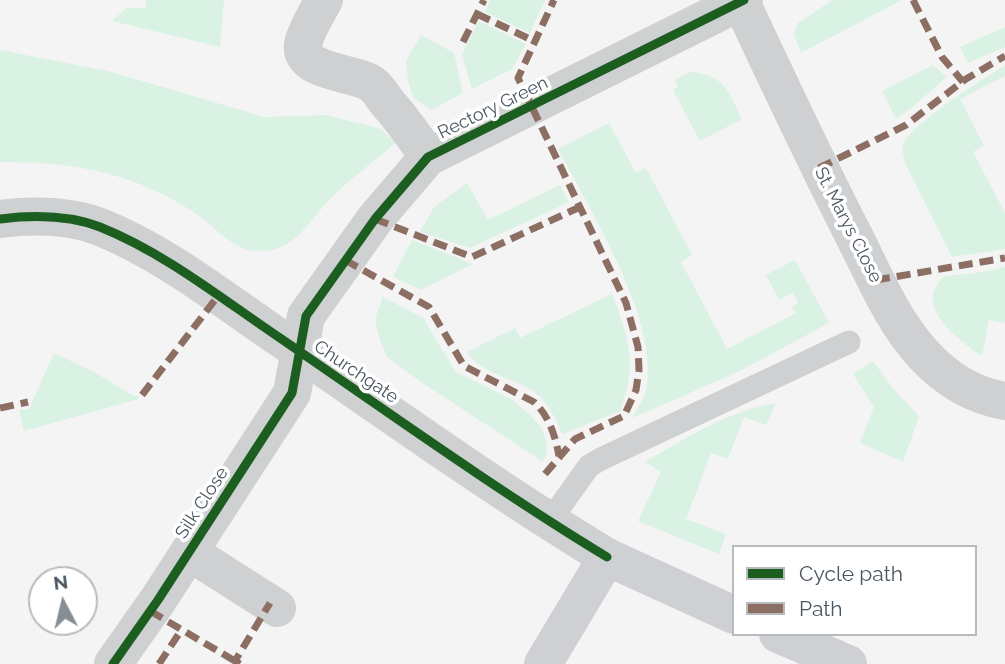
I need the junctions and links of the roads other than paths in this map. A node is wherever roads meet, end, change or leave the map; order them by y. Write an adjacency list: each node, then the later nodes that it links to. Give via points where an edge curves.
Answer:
1 (324, 0): 3 (street, via 303,44 304,53 322,69 372,84)
2 (743, 1): 3 (street, Rectory Green); 7 (street, St. Marys Close, via 851,230 909,338 957,385)
3 (428, 157): 6 (street, Rectory Green, via 375,219 306,316)
4 (0, 219): 6 (street, Churchgate, via 36,216 99,227 180,269)
5 (849, 342): 8 (lane, via 589,466)
6 (298, 351): 8 (street, Churchgate); 9 (street, Silk Close, via 292,393)
7 (1005, 401)
8 (549, 522): 10 (street, Churchgate)
9 (189, 552): 11 (street, Silk Close); 15 (street, Silk Close)
10 (607, 557): 12 (main road); 16 (main road)
11 (277, 608)
12 (732, 614)
13 (783, 636): 14 (main road)
14 (843, 662): 17 (main road)
15 (113, 664)
16 (543, 664)
17 (791, 664)

